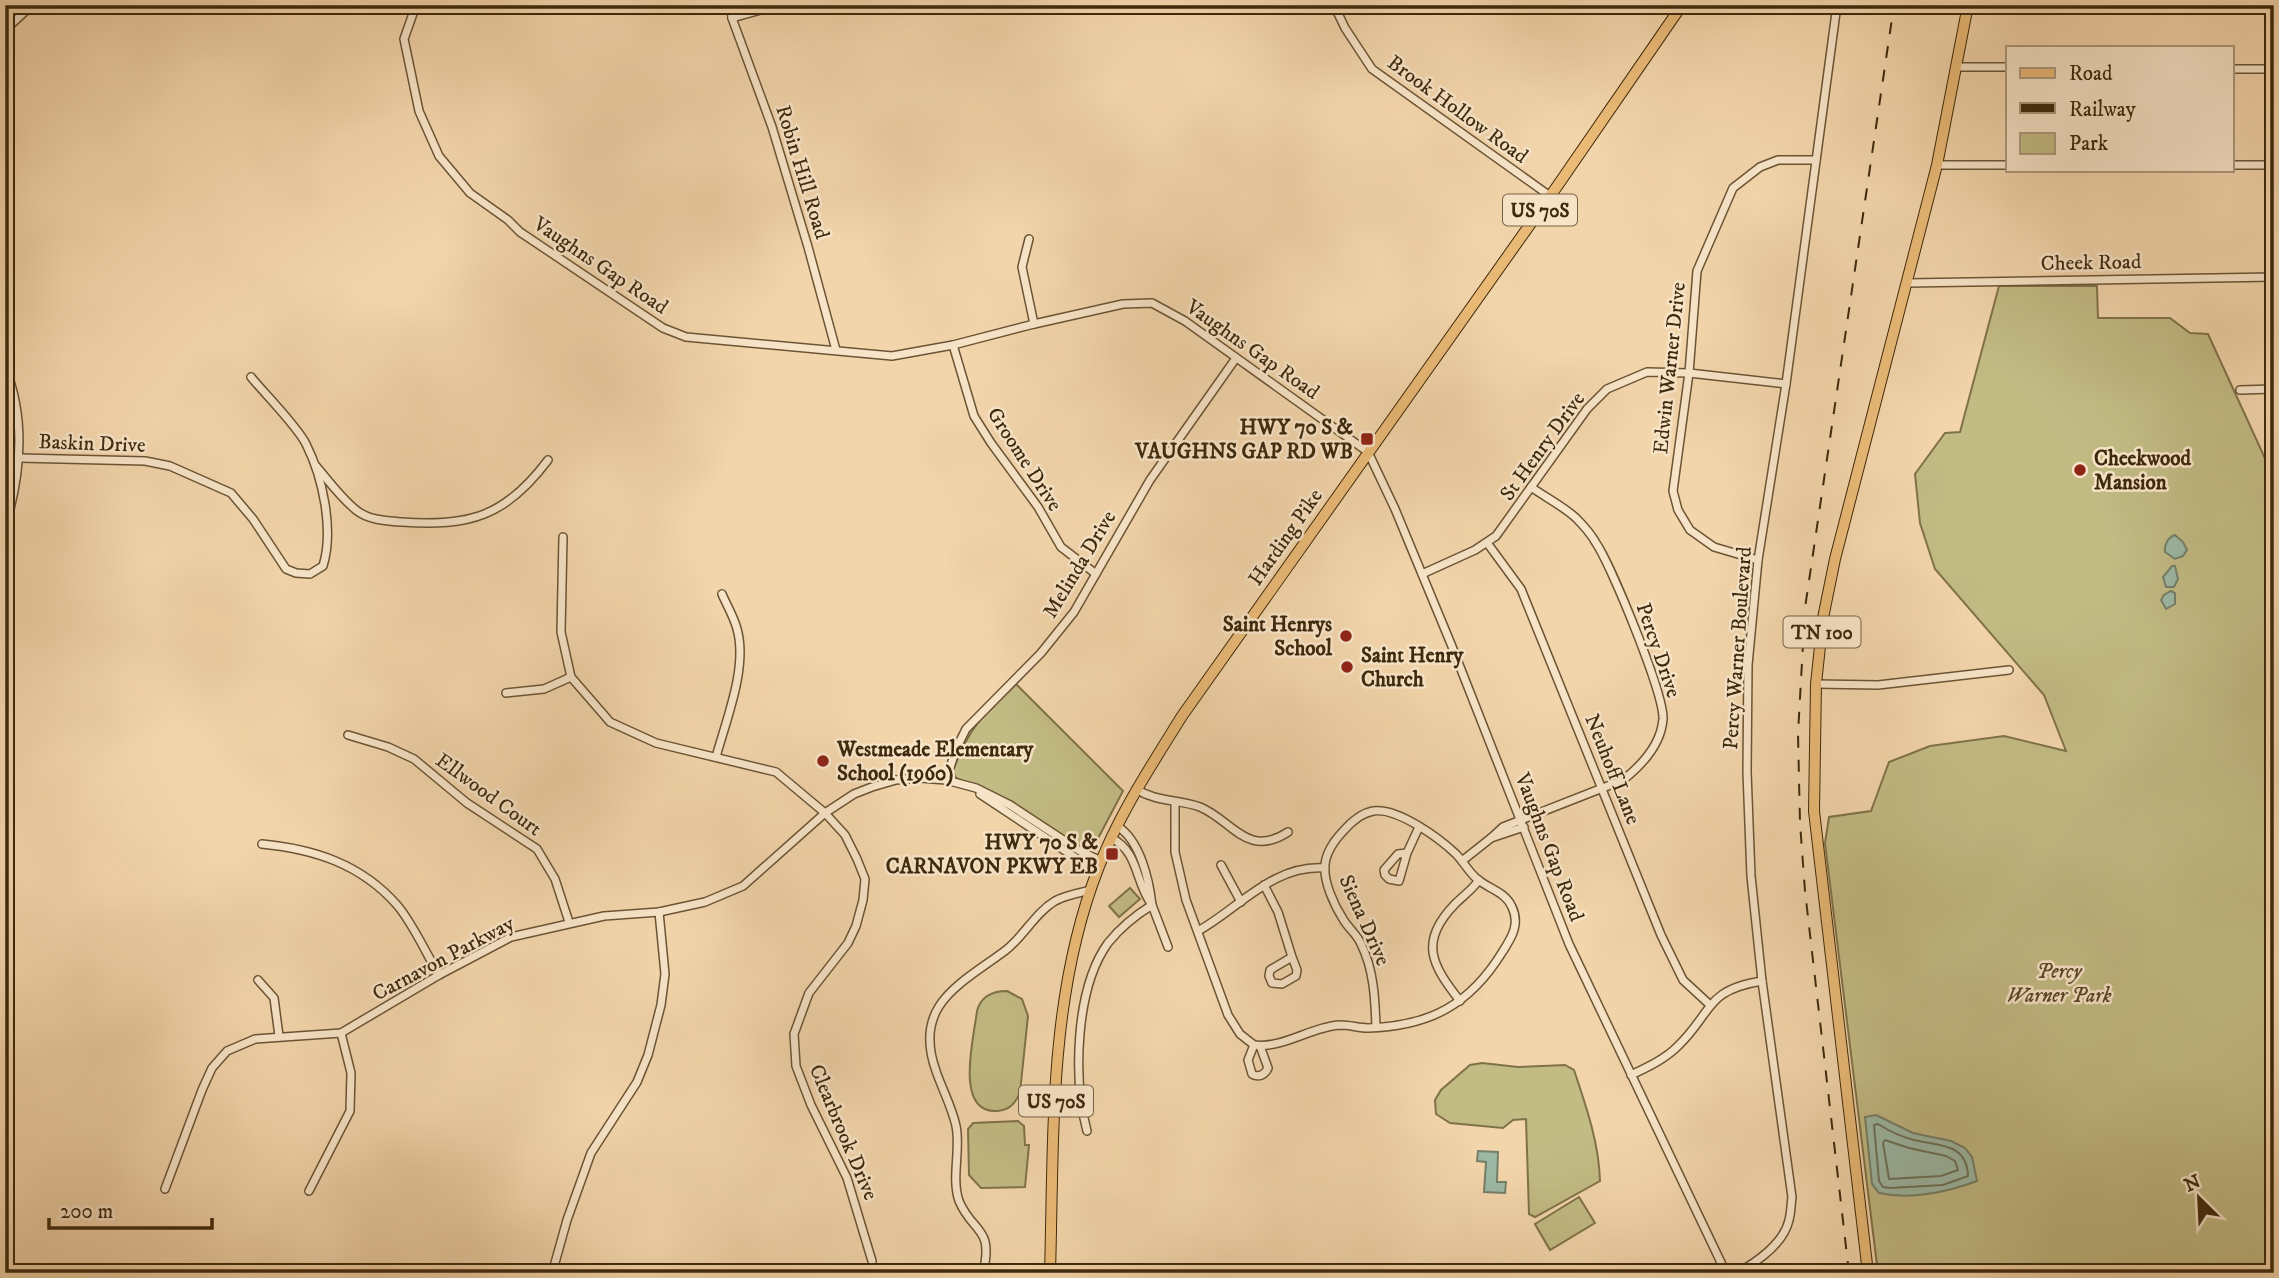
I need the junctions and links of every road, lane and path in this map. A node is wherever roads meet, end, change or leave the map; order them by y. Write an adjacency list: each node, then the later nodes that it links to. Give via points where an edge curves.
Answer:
1 (32, 5): 10 (street)
2 (416, 5): 26 (street, Vaughns Gap Road, via 404,39 419,111 439,156 470,193 663,328 685,337)
3 (731, 5): 9 (street, Robin Hill Road)
4 (779, 5): 9 (street)
5 (1335, 5): 20 (street, Brook Hollow Road, via 1372,69)
6 (1682, 5): 20 (main road, Harding Pike / US 70S)
7 (1837, 5): 15 (street, Percy Warner Boulevard)
8 (1968, 5): 11 (main road, TN 100)
9 (732, 18): 26 (street, Robin Hill Road, via 772,127)
10 (5, 30)
11 (1956, 66): 12 (street); 16 (main road, TN 100)
12 (2006, 67)
13 (2234, 69): 14 (street)
14 (2274, 69)
15 (1816, 160): 29 (street, Edwin Warner Drive, via 1778,160 1760,167 1733,188 1697,271); 31 (street, Percy Warner Boulevard)
16 (1937, 165): 17 (street); 23 (main road, TN 100)
17 (2006, 165)
18 (2234, 165): 19 (street)
19 (2274, 165)
20 (1550, 196): 34 (main road, Harding Pike / US 70S)
21 (1029, 239): 24 (street, via 1022,267)
22 (2274, 278): 23 (street, Cheek Road)
23 (1908, 283): 48 (main road, TN 100, via 1835,559)
24 (1034, 324): 25 (street, Vaughns Gap Road); 27 (street, Vaughns Gap Road, via 1124,304 1152,303)
25 (953, 345): 26 (street, Vaughns Gap Road, via 892,356); 44 (street, Groome Drive, via 974,416 990,443 1038,507 1061,547)
26 (836, 350)
27 (1236, 358): 34 (street, Vaughns Gap Road); 44 (street, Melinda Drive, via 1160,465)
28 (5, 367): 35 (street, via 19,425)
29 (1689, 373): 31 (street, St Henry Drive); 38 (street, St Henry Drive, via 1647,372 1607,389 1587,409); 42 (street, Edwin Warner Drive, via 1673,491 1678,510 1690,530 1714,547)
30 (251, 377): 37 (street, Baskin Drive, via 306,443)
31 (1786, 384): 42 (street, Percy Warner Boulevard)
32 (2274, 389): 33 (street)
33 (2240, 390)
34 (1368, 452): 43 (street, Vaughns Gap Road); 54 (main road, Harding Pike / US 70S, via 1186,710)
35 (19, 458): 37 (street, Baskin Drive, via 145,461 170,466 231,493 286,569 310,574 323,566 328,550 328,524); 39 (street)
36 (548, 460): 37 (street, via 491,513 442,523 385,521 356,511)
37 (313, 463)
38 (1531, 487): 41 (street, St Henry Drive); 55 (street, Percy Drive, via 1575,517 1596,542 1659,694 1663,719 1655,745 1639,768)
39 (5, 527)
40 (563, 537): 47 (street, Clearbrook Drive, via 561,632)
41 (1488, 544): 43 (street, St Henry Drive); 55 (street, Neuhoff Lane, via 1521,589)
42 (1758, 560): 82 (street, Percy Warner Boulevard, via 1748,665 1747,772)
43 (1422, 574): 58 (street, Vaughns Gap Road)
44 (1096, 575): 52 (street, Melinda Drive, via 1051,641 970,725)
45 (722, 594): 51 (street, via 740,644 737,683)
46 (2009, 670): 48 (street, via 1878,685)
47 (571, 677): 49 (street, via 544,689); 51 (street, Clearbrook Drive, via 610,722 656,743)
48 (1816, 684): 99 (main road, TN 100, via 1814,811)
49 (506, 693)
50 (348, 735): 76 (street, Ellwood Court, via 414,759 467,803 537,849 555,879)
51 (716, 757): 57 (street, Clearbrook Drive, via 776,772)
52 (946, 780): 53 (street, Carnavon Parkway); 57 (street, Carnavon Parkway, via 887,782 854,794)
53 (961, 784): 65 (street, Carnavon Parkway, via 1003,801); 69 (street, Carnavon Parkway)
54 (1136, 789): 56 (street); 59 (main road, Harding Pike / US 70S)
55 (1603, 789): 58 (street, Percy Drive); 84 (street, Neuhoff Lane, via 1678,969)
56 (1175, 802): 61 (street, via 1208,811 1249,840 1264,841); 77 (street, via 1178,873)
57 (825, 813): 75 (street, Carnavon Parkway, via 743,886 705,902); 92 (street, Clearbrook Drive, via 845,835 857,859 865,879 863,900 848,943 802,1009 794,1034 796,1066 847,1178)
58 (1522, 823): 66 (street, Percy Drive, via 1503,827); 88 (street, Vaughns Gap Road, via 1569,944)
59 (1117, 826): 62 (main road, Harding Pike / US 70S); 74 (street, via 1136,848)
60 (1419, 827): 64 (street); 66 (street, Siena Drive); 68 (street, Siena Drive, via 1385,812 1364,814 1337,838)
61 (1288, 832)
62 (1111, 838): 65 (main road, Harding Pike / US 70S); 74 (street, via 1128,851)
63 (262, 844): 80 (street, via 336,860 365,877 398,906)
64 (1407, 853)
65 (1101, 861): 69 (main road, Harding Pike / US 70S)
66 (1462, 861): 70 (street, Siena Drive)
67 (1221, 865): 73 (street)
68 (1325, 868): 71 (street, via 1302,869); 85 (street, Siena Drive, via 1339,911 1368,961)
69 (1097, 872): 72 (main road, Harding Pike / US 70S)
70 (1479, 880): 83 (street, via 1452,908 1432,948 1438,972); 83 (street, Siena Drive, via 1509,901 1515,928 1487,976)
71 (1264, 885): 73 (street); 79 (street)
72 (1091, 890): 95 (street, via 1048,906 1010,947 947,994 933,1018 931,1056 958,1133 958,1194 985,1242); 96 (main road, Harding Pike / US 70S, via 1070,964 1059,1034)
73 (1241, 902): 77 (street)
74 (1152, 905): 78 (street); 89 (street, via 1108,943 1092,980 1078,1066)
75 (659, 912): 76 (street, Carnavon Parkway); 93 (street, via 665,974 648,1055 637,1082 591,1153)
76 (569, 922): 80 (street, Carnavon Parkway, via 511,937)
77 (1198, 931): 85 (street, Siena Drive, via 1231,1021 1257,1046 1336,1026)
78 (1168, 947)
79 (1292, 957)
80 (439, 975): 86 (street, Carnavon Parkway)
81 (258, 980): 87 (street, via 274,998)
82 (1762, 981): 84 (street, via 1741,984); 98 (street, Percy Warner Boulevard, via 1792,1197 1789,1223 1776,1242)
83 (1460, 1001): 85 (street, Siena Drive, via 1429,1018)
84 (1709, 1004): 88 (street, via 1677,1047)
85 (1376, 1027)
86 (341, 1034): 87 (street, Carnavon Parkway); 91 (street, via 351,1073 349,1111)
87 (279, 1036): 90 (street, Carnavon Parkway, via 241,1044 218,1059)
88 (1631, 1075): 97 (street, Vaughns Gap Road)
89 (1087, 1131)
90 (164, 1189)
91 (309, 1191)
92 (873, 1261)
93 (554, 1271): 94 (street)
94 (531, 1273)
95 (983, 1273)
96 (1050, 1273)
97 (1726, 1273)
98 (1737, 1273)
99 (1868, 1273)

